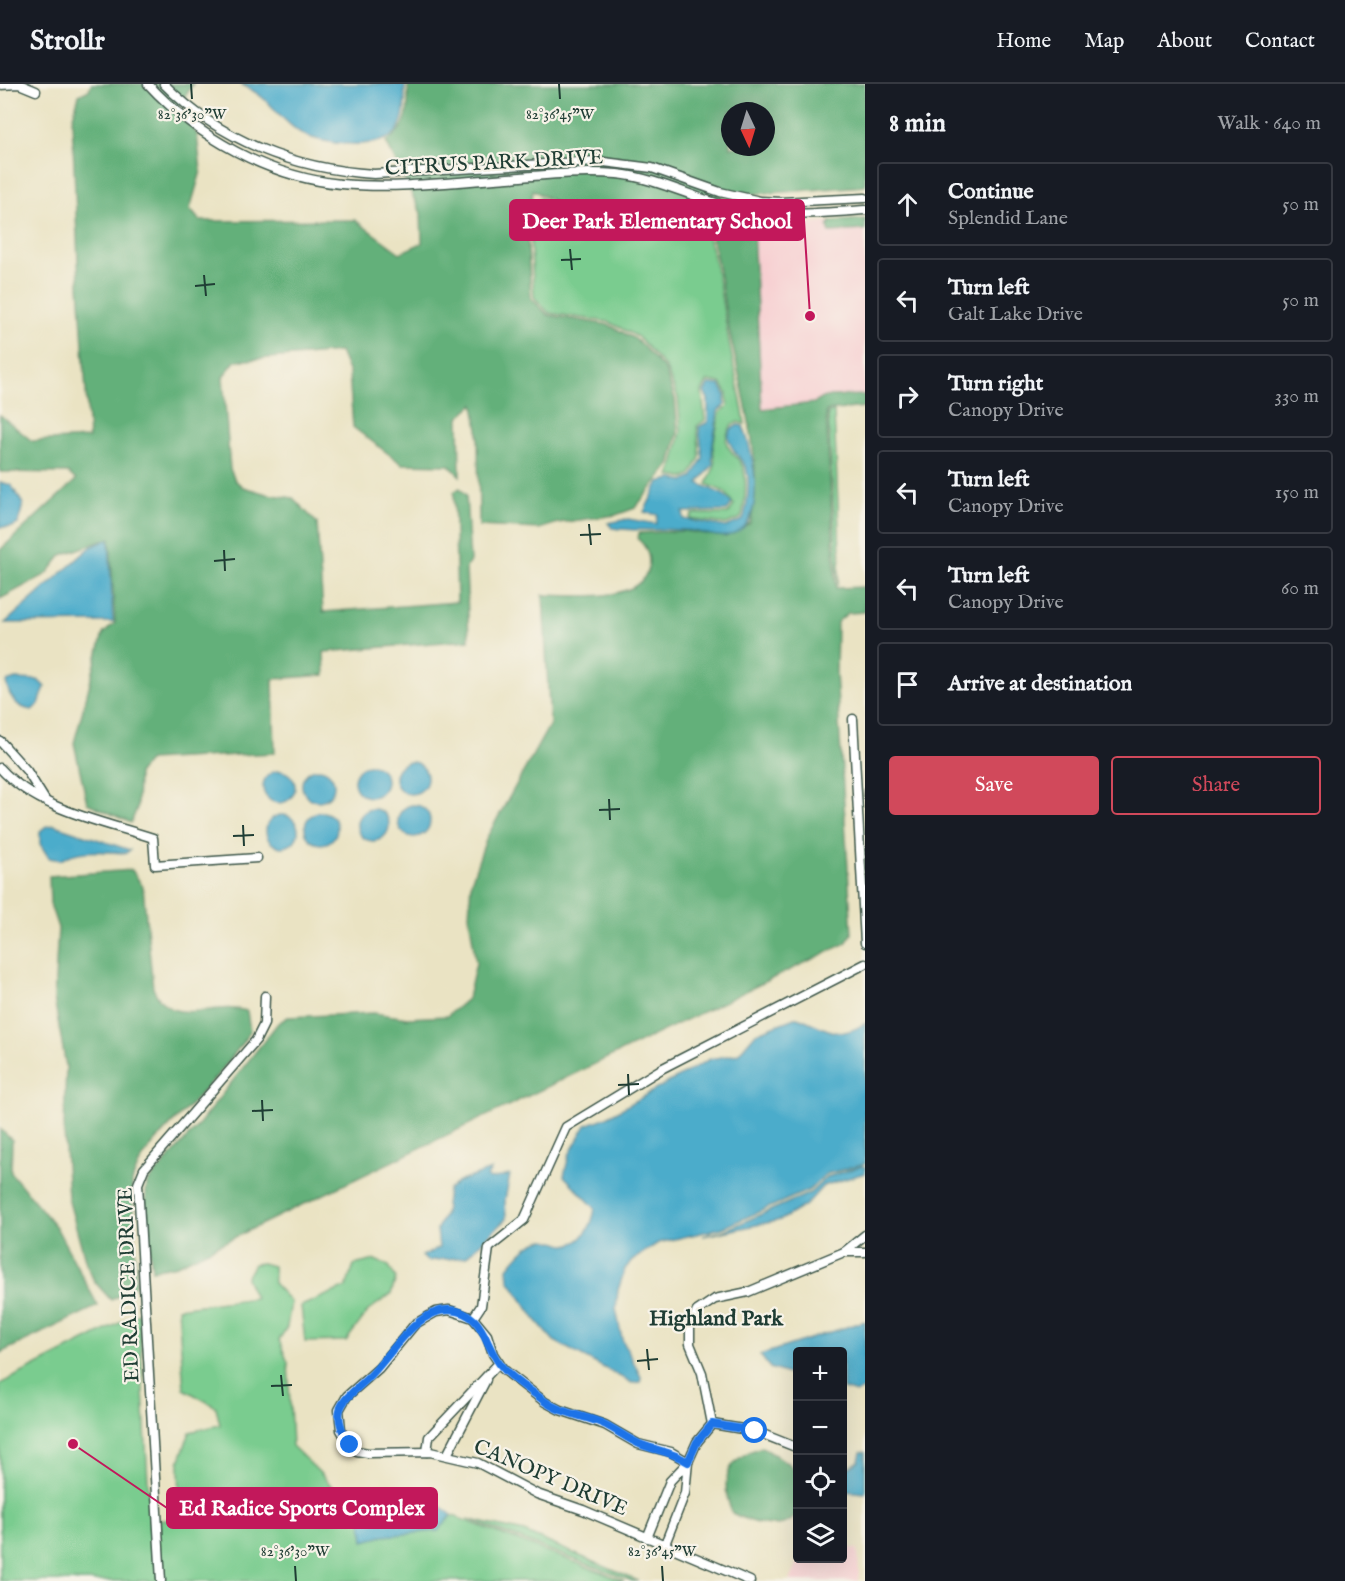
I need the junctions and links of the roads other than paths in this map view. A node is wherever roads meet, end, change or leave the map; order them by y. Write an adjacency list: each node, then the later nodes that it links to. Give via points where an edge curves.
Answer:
1 (148, 84): 6 (street, CITRUS PARK DRIVE, via 198,128 231,149 293,174 362,185)
2 (164, 84): 5 (street, CITRUS PARK DRIVE, via 232,136 304,165 374,174)
3 (0, 85): 4 (street, via 19,84)
4 (36, 91)
5 (450, 169): 6 (street); 7 (street, CITRUS PARK DRIVE, via 615,162 652,168 720,192 760,201)
6 (451, 182): 8 (street, CITRUS PARK DRIVE, via 598,173 637,177 758,212)
7 (865, 198)
8 (865, 210)
9 (854, 719): 14 (street)
10 (0, 741): 12 (street, via 27,771)
11 (0, 768): 12 (street)
12 (46, 803): 13 (street, via 153,838 155,865)
13 (257, 858)
14 (865, 944)
15 (865, 964): 20 (street, via 663,1068 566,1127 524,1220 489,1248 481,1306)
16 (265, 996): 30 (street, ED RADICE DRIVE, via 264,1024 256,1040 144,1169 138,1185)
17 (865, 1235): 18 (street)
18 (844, 1252): 19 (street); 23 (street, via 748,1292 715,1299 697,1311 690,1326 690,1344 702,1373)
19 (865, 1252)
20 (473, 1318): 21 (street, via 487,1335); 25 (street, CANOPY DRIVE, via 449,1310 423,1317 379,1368 347,1396 339,1410 341,1430 357,1451)
21 (499, 1363): 22 (street); 27 (street, via 516,1380 560,1410 605,1425 638,1444 671,1452)
22 (487, 1377): 25 (street, via 429,1437); 26 (street)
23 (712, 1424): 24 (street, via 755,1431); 27 (street, via 697,1442)
24 (793, 1446)
25 (428, 1452): 26 (street, CANOPY DRIVE)
26 (447, 1455): 28 (street, CANOPY DRIVE, via 478,1463 537,1494)
27 (688, 1462): 28 (street, via 670,1481); 29 (street, via 685,1493)
28 (647, 1538): 29 (street, CANOPY DRIVE)
29 (665, 1544): 31 (street, CANOPY DRIVE)
30 (161, 1581)
31 (750, 1581)

